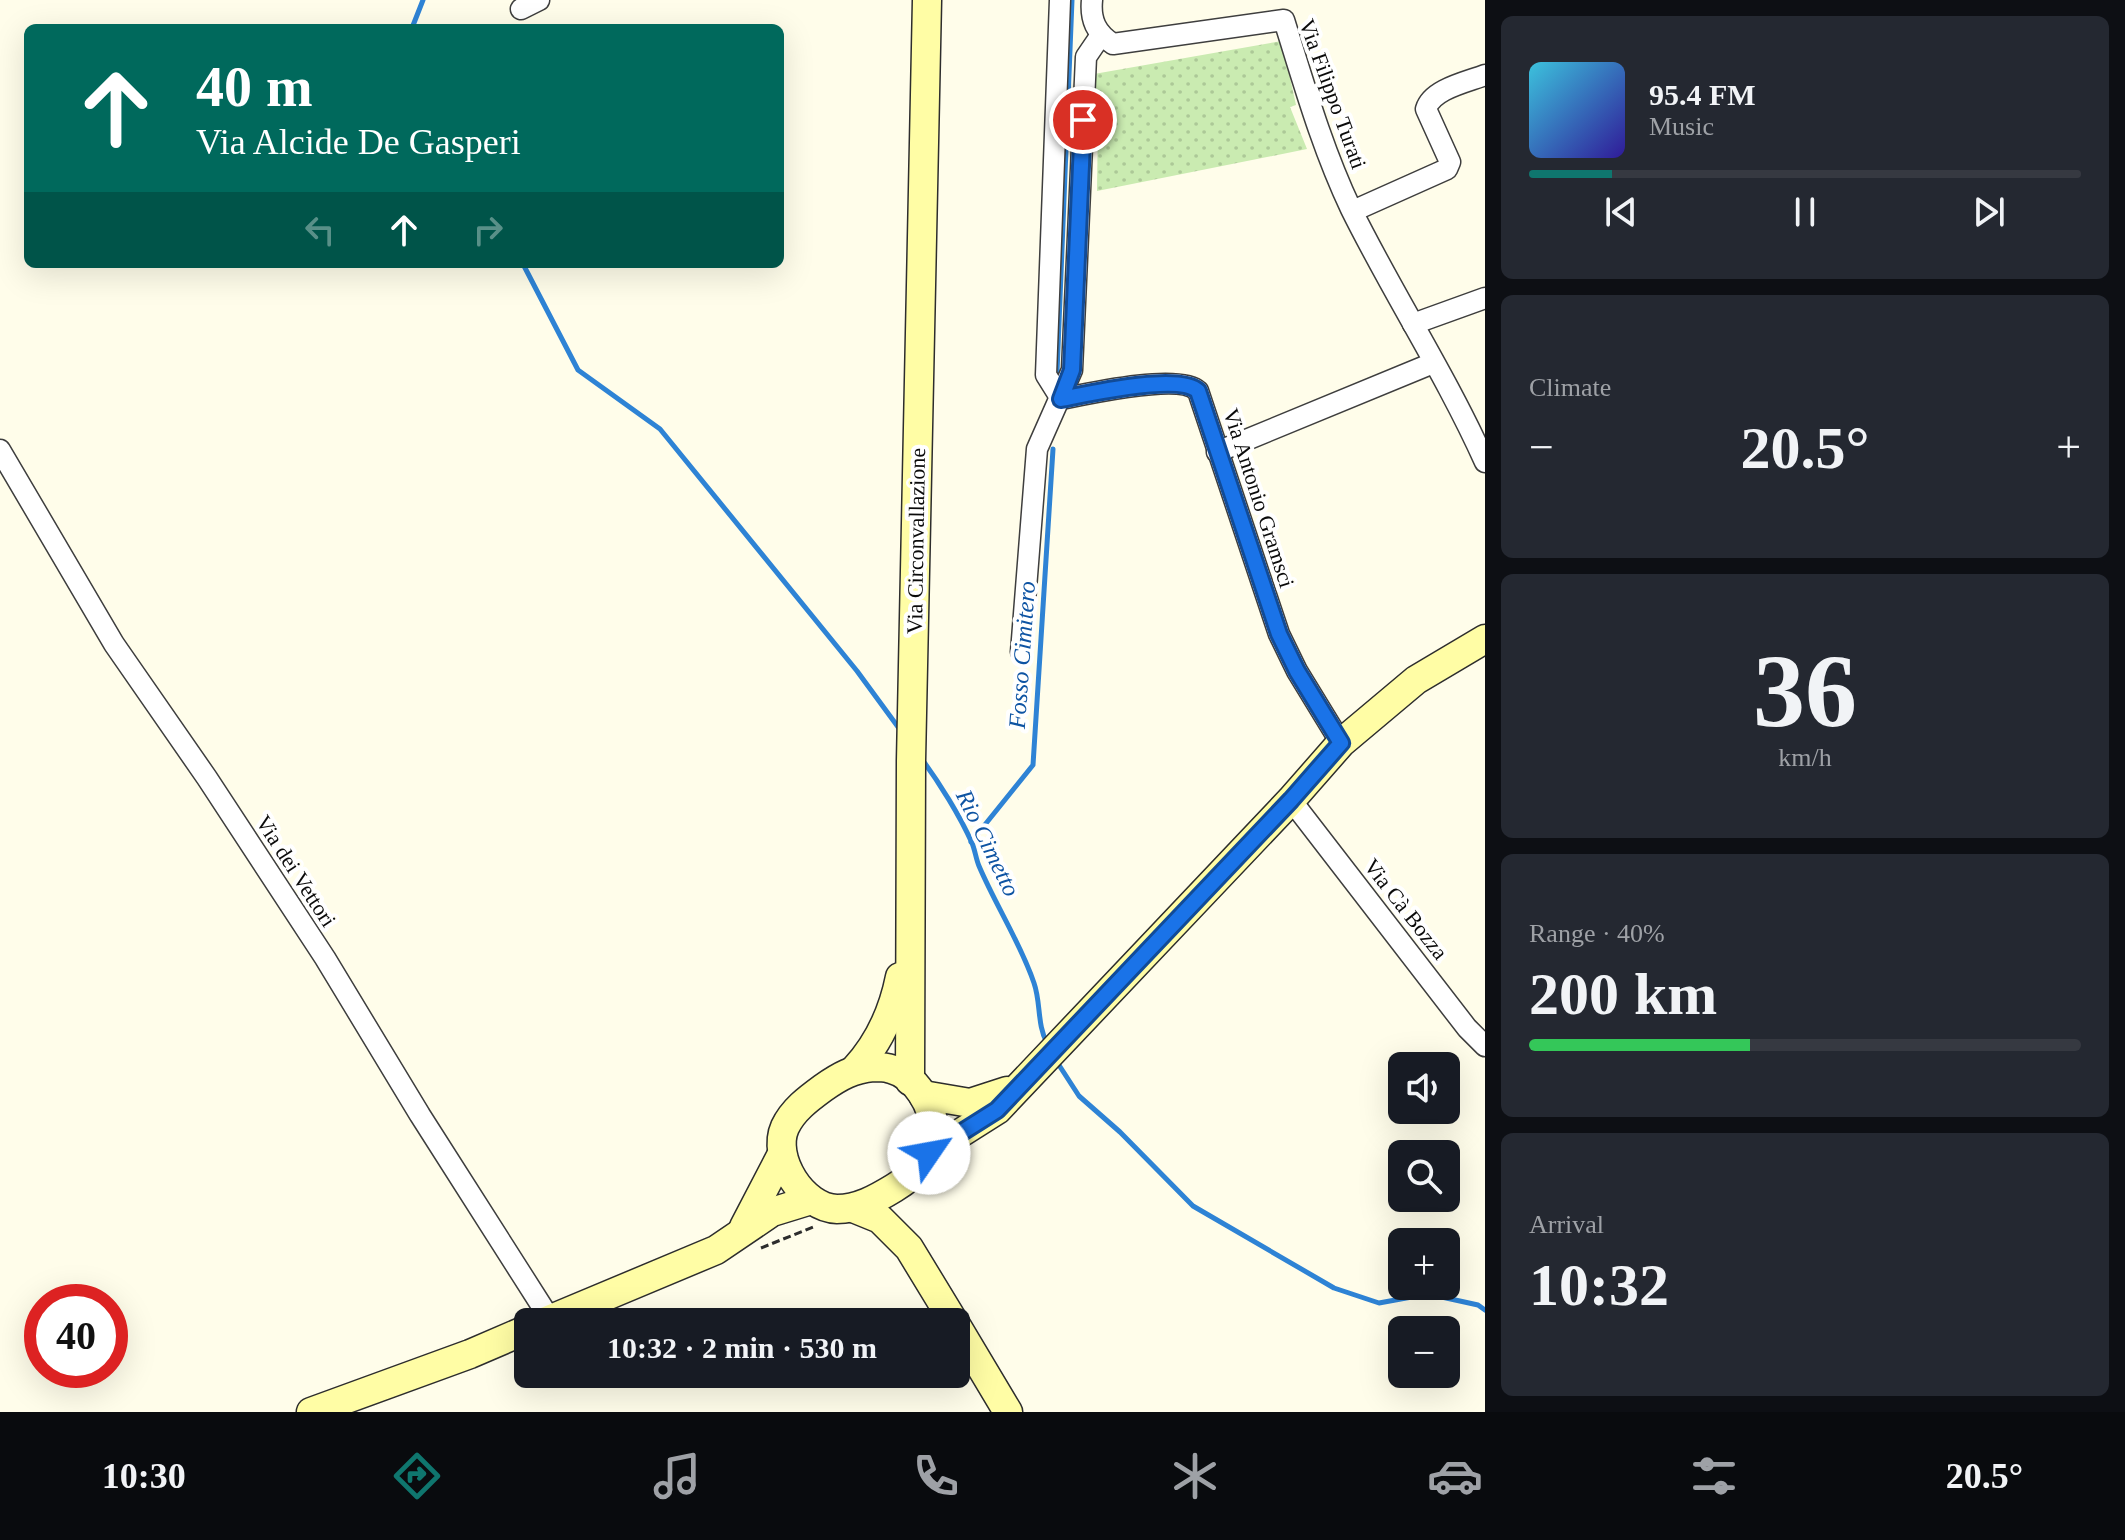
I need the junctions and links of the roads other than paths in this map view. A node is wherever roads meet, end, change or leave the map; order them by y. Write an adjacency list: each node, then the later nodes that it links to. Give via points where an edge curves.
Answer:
1 (927, 0): 19 (main road, Via Circonvallazione)
2 (1060, 0): 10 (street, via 1046,375)
3 (1092, 0): 4 (street, via 1093,21)
4 (1101, 35): 6 (street, Via Filippo Turati, via 1113,44 1284,20 1315,121); 10 (street, via 1086,57 1072,370)
5 (1485, 75): 6 (street, via 1428,102 1426,109 1450,162 1447,169)
6 (1353, 211): 8 (street, Via Filippo Turati)
7 (1485, 298): 8 (street)
8 (1413, 324): 9 (street, Via Filippo Turati)
9 (1433, 363): 11 (street, Via Filippo Turati); 13 (street)
10 (1061, 399): 13 (street, Via Antonio Gramsci, via 1118,388 1192,385); 16 (street, via 1037,449)
11 (1479, 432): 14 (street, Via Filippo Turati)
12 (0, 450): 31 (street, Via dei Vettori, via 114,644 325,958)
13 (1217, 452): 17 (street, Via Antonio Gramsci, via 1279,634)
14 (1485, 462)
15 (1485, 639): 17 (main road, via 1416,680)
16 (1021, 652)
17 (1341, 743): 18 (main road)
18 (1291, 800): 20 (street, Via Cà Bozza); 22 (main road)
19 (909, 925): 21 (main road, via 893,1006 871,1051); 23 (main road, Via Circonvallazione)
20 (1485, 1046)
21 (855, 1069): 23 (main road, via 893,1069); 25 (main road, via 793,1113 783,1130)
22 (1019, 1086): 23 (main road, via 970,1103); 24 (main road, via 997,1110)
23 (917, 1088): 24 (main road, via 934,1126)
24 (929, 1153): 26 (main road)
25 (782, 1154): 27 (main road, via 793,1180); 29 (main road)
26 (902, 1183): 28 (main road); 30 (main road)
27 (811, 1200): 28 (main road, via 833,1209); 29 (main road, via 772,1212)
28 (853, 1208): 30 (main road, via 880,1219)
29 (742, 1231): 32 (main road, via 716,1250)
30 (909, 1248): 33 (main road)
31 (532, 1308)
32 (577, 1308)
33 (945, 1308)
34 (514, 1335): 36 (main road)
35 (970, 1349): 37 (main road)
36 (311, 1412)
37 (1008, 1412)

